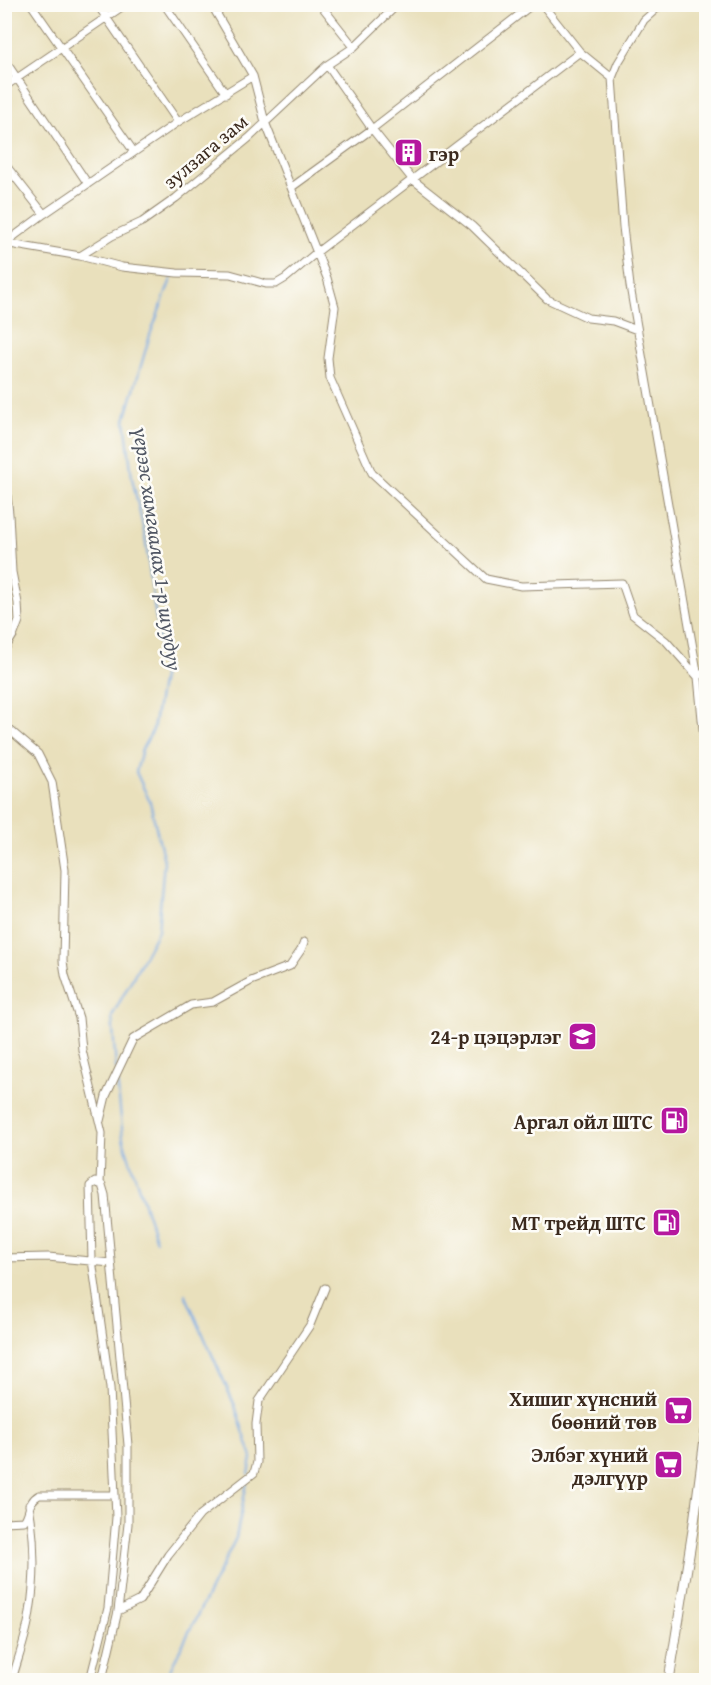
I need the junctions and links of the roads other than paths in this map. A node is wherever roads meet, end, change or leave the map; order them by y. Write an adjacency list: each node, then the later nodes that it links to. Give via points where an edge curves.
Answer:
1 (31, 4): 13 (street)
2 (97, 4): 11 (street)
3 (126, 4): 11 (street)
4 (164, 4): 21 (street)
5 (211, 4): 17 (street)
6 (320, 4): 12 (street)
7 (533, 4): 24 (street)
8 (542, 4): 14 (street)
9 (663, 4): 18 (street, via 644,20)
10 (393, 6): 12 (street, зулзага зам)
11 (105, 17): 13 (street); 22 (street)
12 (354, 46): 16 (street, зулзага зам)
13 (62, 49): 19 (street); 25 (street)
14 (580, 52): 18 (street); 27 (street)
15 (4, 59): 19 (street)
16 (327, 65): 23 (street, зулзага зам); 24 (street)
17 (253, 76): 21 (street); 23 (street)
18 (612, 78): 34 (street, via 622,227)
19 (17, 79): 20 (street); 28 (street)
20 (4, 87)
21 (226, 94): 22 (street)
22 (178, 122): 25 (street)
23 (265, 122): 29 (street); 33 (street, зулзага зам, via 176,198)
24 (372, 129): 27 (street); 29 (street)
25 (134, 152): 28 (street)
26 (4, 163): 30 (street)
27 (412, 179): 32 (street); 34 (street, via 472,226 547,299 588,318)
28 (88, 184): 30 (street)
29 (292, 187): 32 (street)
30 (44, 214): 31 (street)
31 (5, 243): 33 (street)
32 (317, 252): 33 (street, via 276,284 230,274 122,267); 38 (street, via 335,307 328,358 330,378 372,473 486,579 521,586 622,583 633,615 666,641)
33 (80, 256)
34 (637, 330): 38 (street)
35 (4, 466): 36 (street, via 19,621)
36 (4, 650)
37 (706, 671): 38 (street)
38 (698, 677): 40 (street)
39 (4, 725): 42 (street, via 38,754 52,782 65,870 65,975 79,1018 82,1050)
40 (706, 761)
41 (304, 942): 42 (street, via 290,966 213,1002 191,1005 132,1039 106,1096)
42 (100, 1124): 43 (street)
43 (100, 1184): 45 (street, via 90,1186); 46 (street, via 105,1196)
44 (4, 1258): 45 (street)
45 (92, 1260): 46 (street); 49 (street, via 110,1388)
46 (111, 1263): 52 (street, via 128,1445 128,1524)
47 (325, 1288): 52 (street, via 310,1325 259,1401 254,1473 200,1515 168,1555 140,1600)
48 (706, 1431): 56 (street)
49 (115, 1495): 50 (street, via 39,1495); 54 (street, via 108,1608)
50 (29, 1505): 51 (street, via 24,1521); 53 (street, via 35,1539 34,1580 30,1614)
51 (4, 1522)
52 (118, 1611): 55 (street)
53 (12, 1680)
54 (90, 1680)
55 (102, 1680)
56 (669, 1680)

